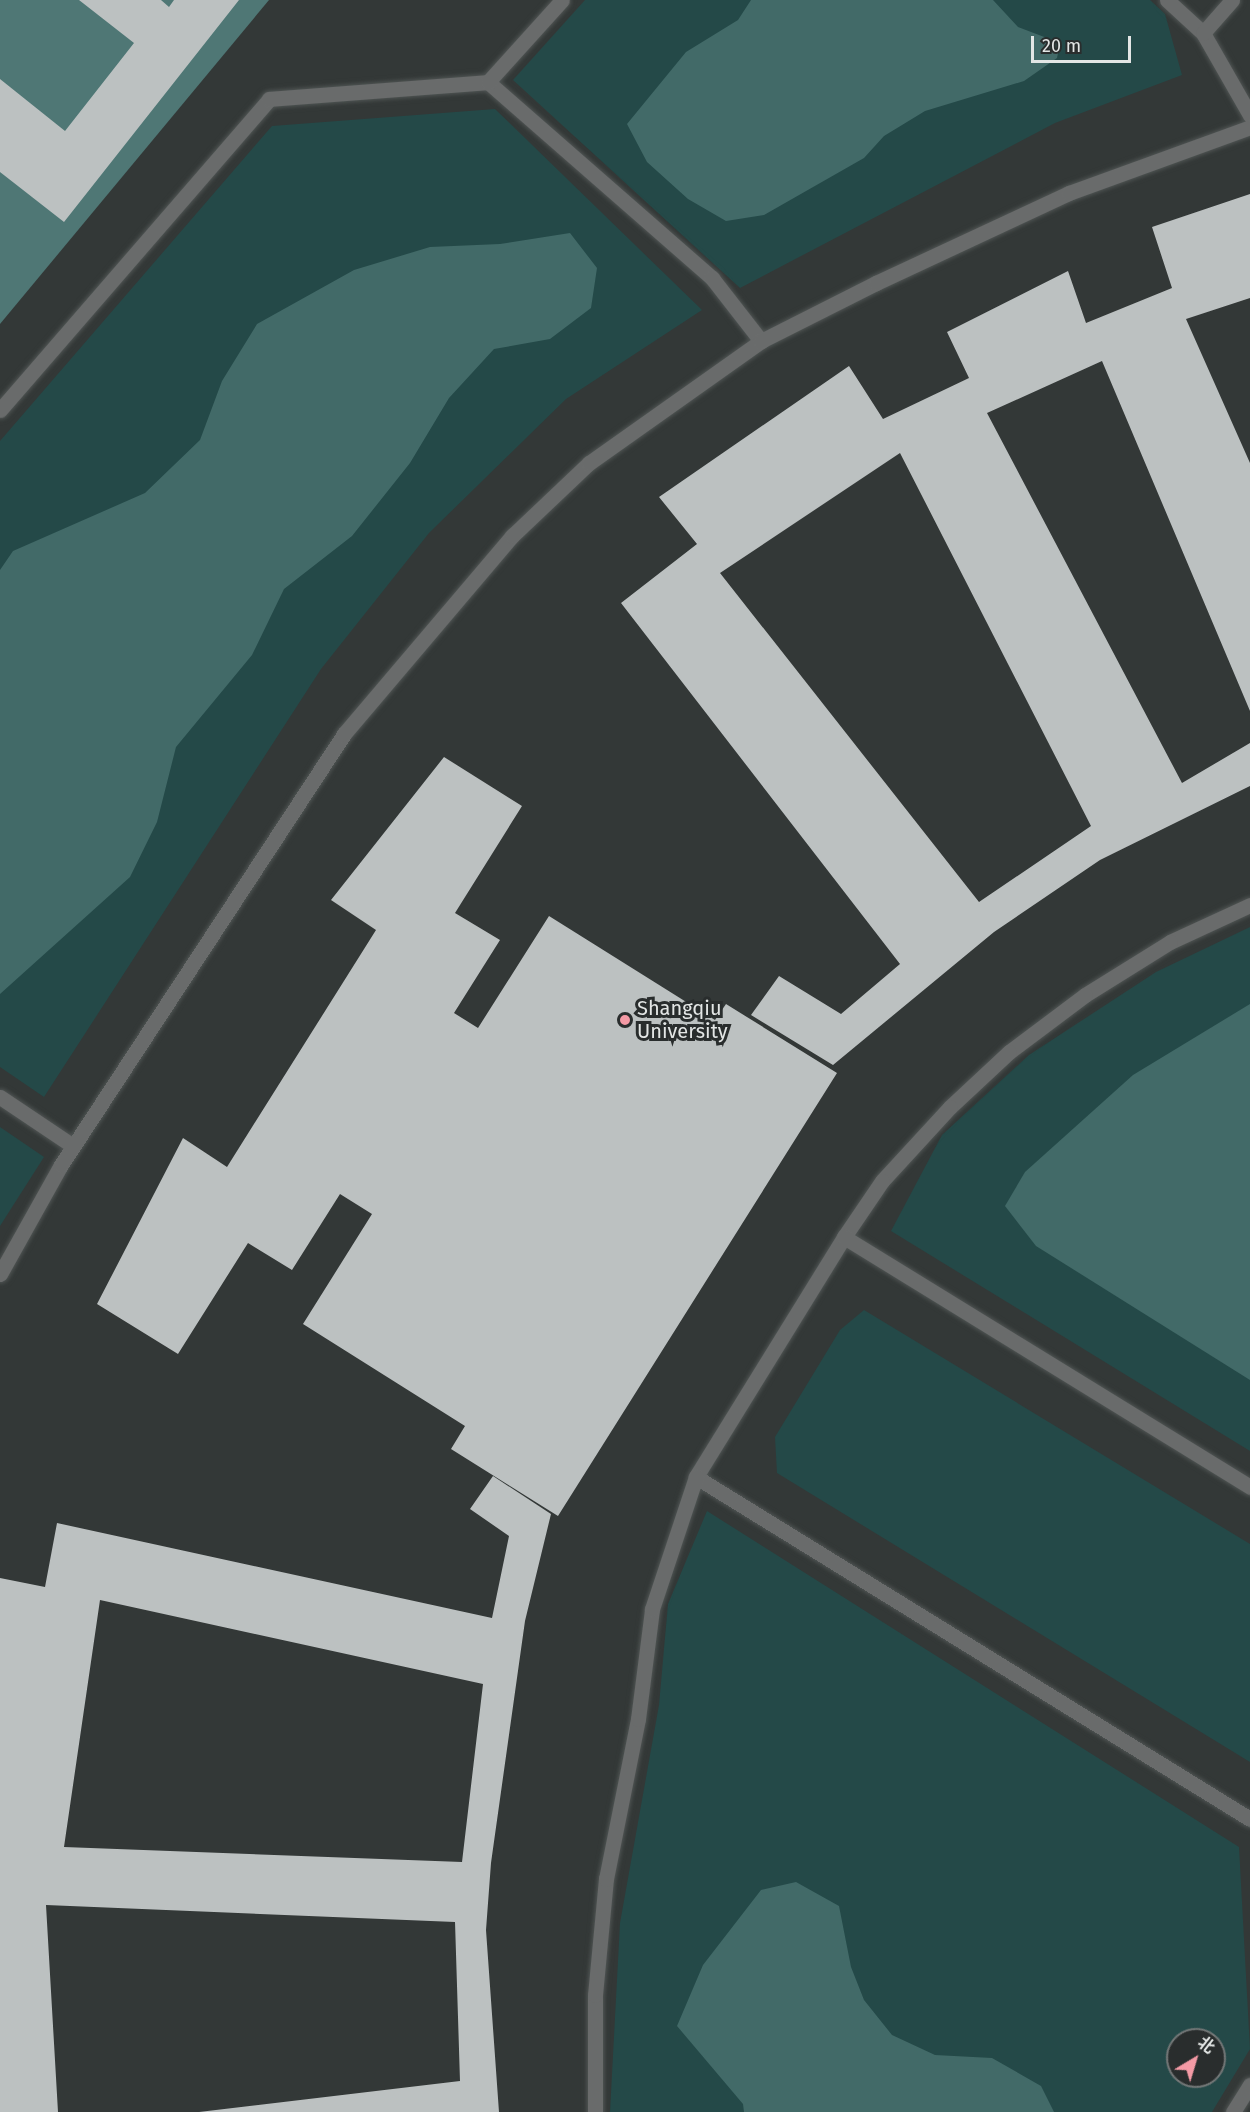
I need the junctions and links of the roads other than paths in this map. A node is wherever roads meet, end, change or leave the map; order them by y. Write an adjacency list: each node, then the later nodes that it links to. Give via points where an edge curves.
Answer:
1 (1167, 0): 4 (lane)
2 (1232, 0): 4 (lane)
3 (557, 2): 5 (lane)
4 (1203, 33): 6 (lane)
5 (488, 82): 8 (lane, via 712,278); 9 (lane, via 269,99)
6 (1250, 115)
7 (1250, 127): 8 (lane, via 1069,193)
8 (761, 341): 12 (lane, via 589,464 512,536 448,607 304,791)
9 (0, 410)
10 (1250, 905): 13 (lane, via 1170,942 1085,995 1009,1052 882,1181)
11 (0, 1097): 12 (lane)
12 (73, 1146): 14 (lane)
13 (844, 1237): 15 (lane); 16 (lane)
14 (0, 1274)
15 (696, 1477): 17 (lane); 19 (lane, via 652,1609 638,1719 606,1879 595,1995)
16 (1250, 1487)
17 (1250, 1819)
18 (1250, 2085): 20 (lane)
19 (595, 2112)
20 (1233, 2112)

